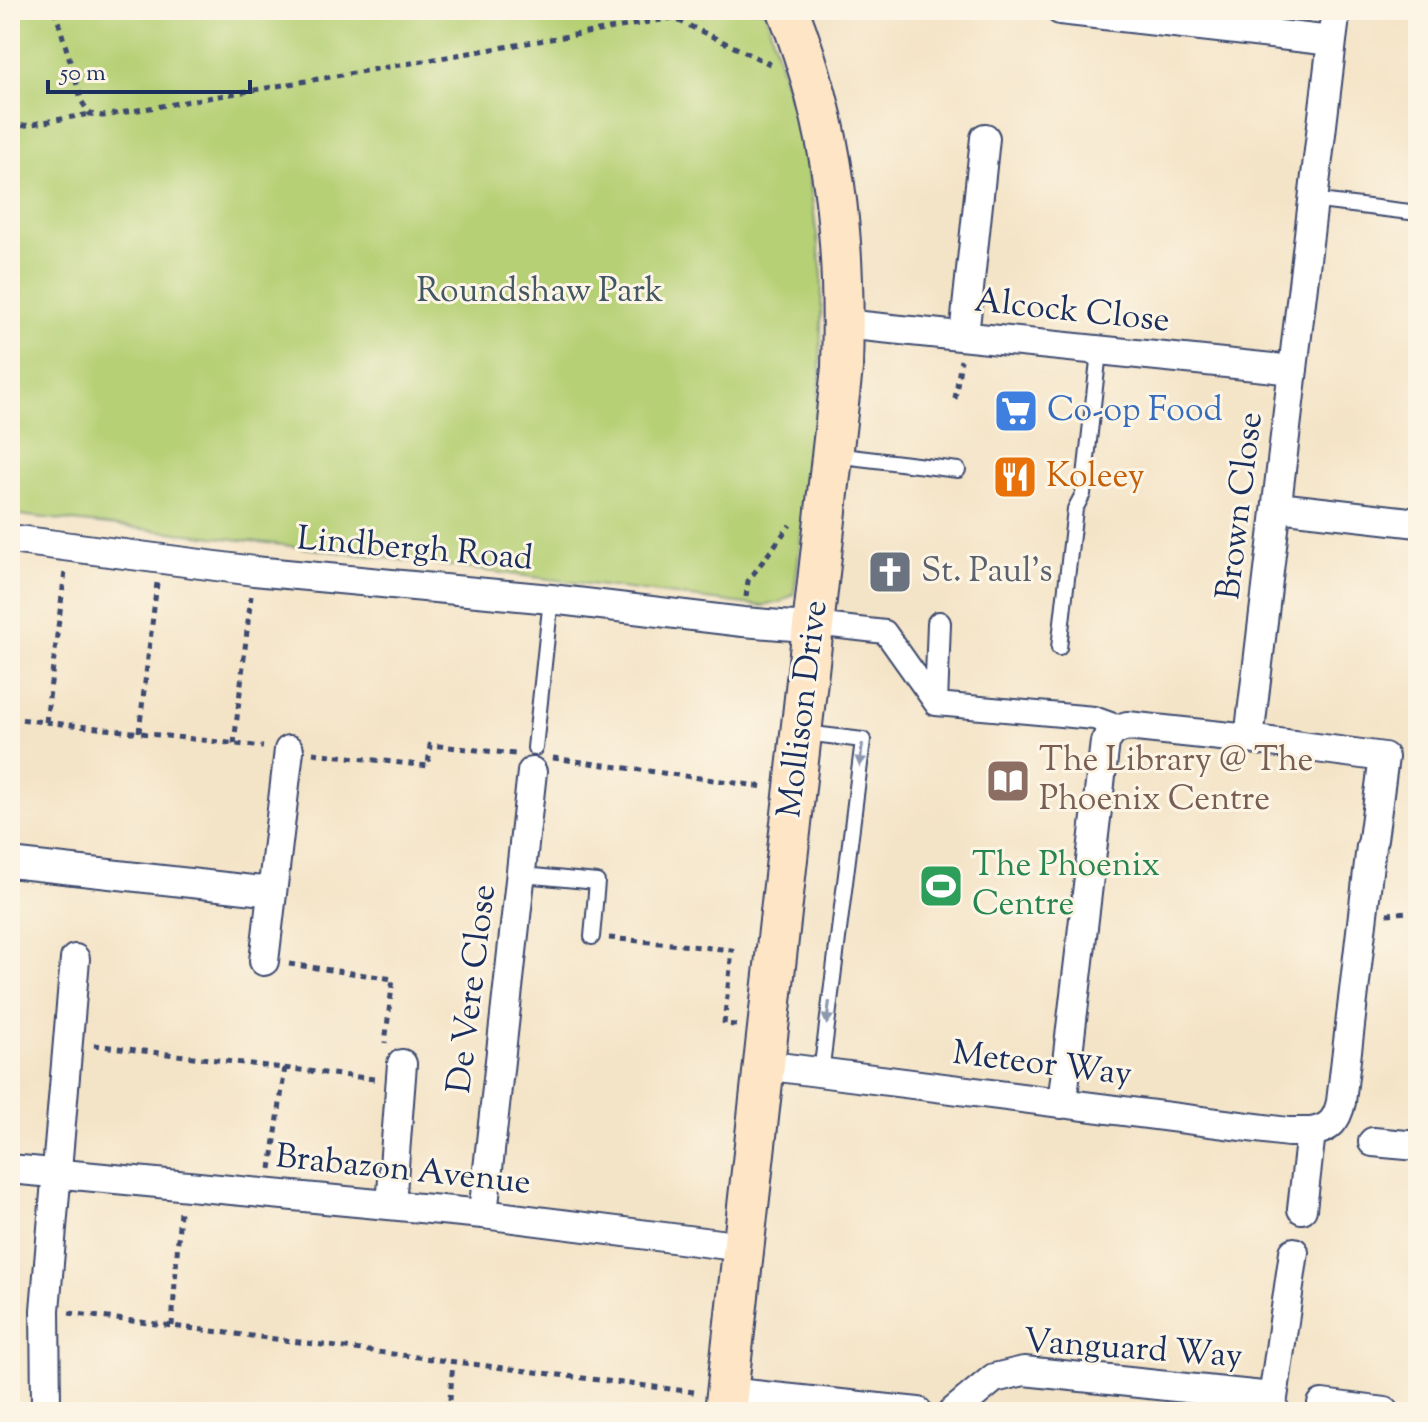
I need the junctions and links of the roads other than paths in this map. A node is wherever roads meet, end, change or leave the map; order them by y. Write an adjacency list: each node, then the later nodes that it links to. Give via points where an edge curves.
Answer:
1 (788, 10): 8 (main road, Mollison Drive, via 810,72 831,164 842,251)
2 (1060, 10): 4 (street)
3 (1336, 10): 4 (street, Brown Close)
4 (1332, 41): 6 (street, Brown Close)
5 (985, 138): 9 (street)
6 (1311, 200): 7 (lane); 11 (street, Brown Close)
7 (1418, 213)
8 (843, 324): 9 (street, Alcock Close); 12 (main road, Mollison Drive)
9 (964, 336): 10 (street, Alcock Close)
10 (1099, 352): 11 (street, Alcock Close); 20 (lane)
11 (1293, 370): 14 (street, Brown Close)
12 (833, 455): 13 (lane); 19 (main road, Mollison Drive)
13 (958, 470)
14 (1278, 507): 15 (street); 24 (street, Brown Close)
15 (1418, 523)
16 (10, 539): 17 (street, Lindbergh Road, via 254,571)
17 (551, 599): 19 (street, Lindbergh Road, via 743,622); 26 (lane)
18 (939, 623): 21 (street)
19 (814, 624): 21 (street, via 885,632); 23 (main road, Mollison Drive)
20 (1059, 648)
21 (936, 704): 22 (street, via 1094,718)
22 (1119, 727): 24 (street); 36 (street, via 1108,736 1102,753)
23 (801, 732): 34 (main road, Mollison Drive); 35 (lane, one-way to 35, via 863,740)
24 (1249, 739): 37 (street, via 1384,757 1341,1102 1329,1127)
25 (289, 750): 29 (street)
26 (534, 758): 28 (street, De Vere Close)
27 (10, 863): 29 (street)
28 (523, 875): 30 (lane, via 597,882); 44 (street, De Vere Close)
29 (272, 892): 32 (street)
30 (592, 937)
31 (75, 959): 41 (street)
32 (264, 961)
33 (389, 1065): 42 (street, De Vere Close)
34 (763, 1065): 35 (street, Meteor Way); 45 (main road, Mollison Drive)
35 (821, 1073): 36 (street, Meteor Way)
36 (1062, 1104): 37 (street, Meteor Way)
37 (1311, 1132): 43 (street)
38 (1373, 1142): 39 (street)
39 (1418, 1146)
40 (10, 1169): 41 (street, Brabazon Avenue)
41 (55, 1175): 42 (street, Brabazon Avenue); 50 (street, via 45,1310)
42 (391, 1205): 44 (street, Brabazon Avenue)
43 (1302, 1209)
44 (483, 1214): 45 (street, Brabazon Avenue)
45 (743, 1247): 47 (main road, Mollison Drive)
46 (1294, 1252): 48 (street)
47 (726, 1402): 51 (street)
48 (1272, 1404): 52 (street, Vanguard Way, via 1024,1371 994,1378)
49 (1322, 1404): 53 (street)
50 (50, 1412)
51 (918, 1412)
52 (953, 1412)
53 (1385, 1412)

